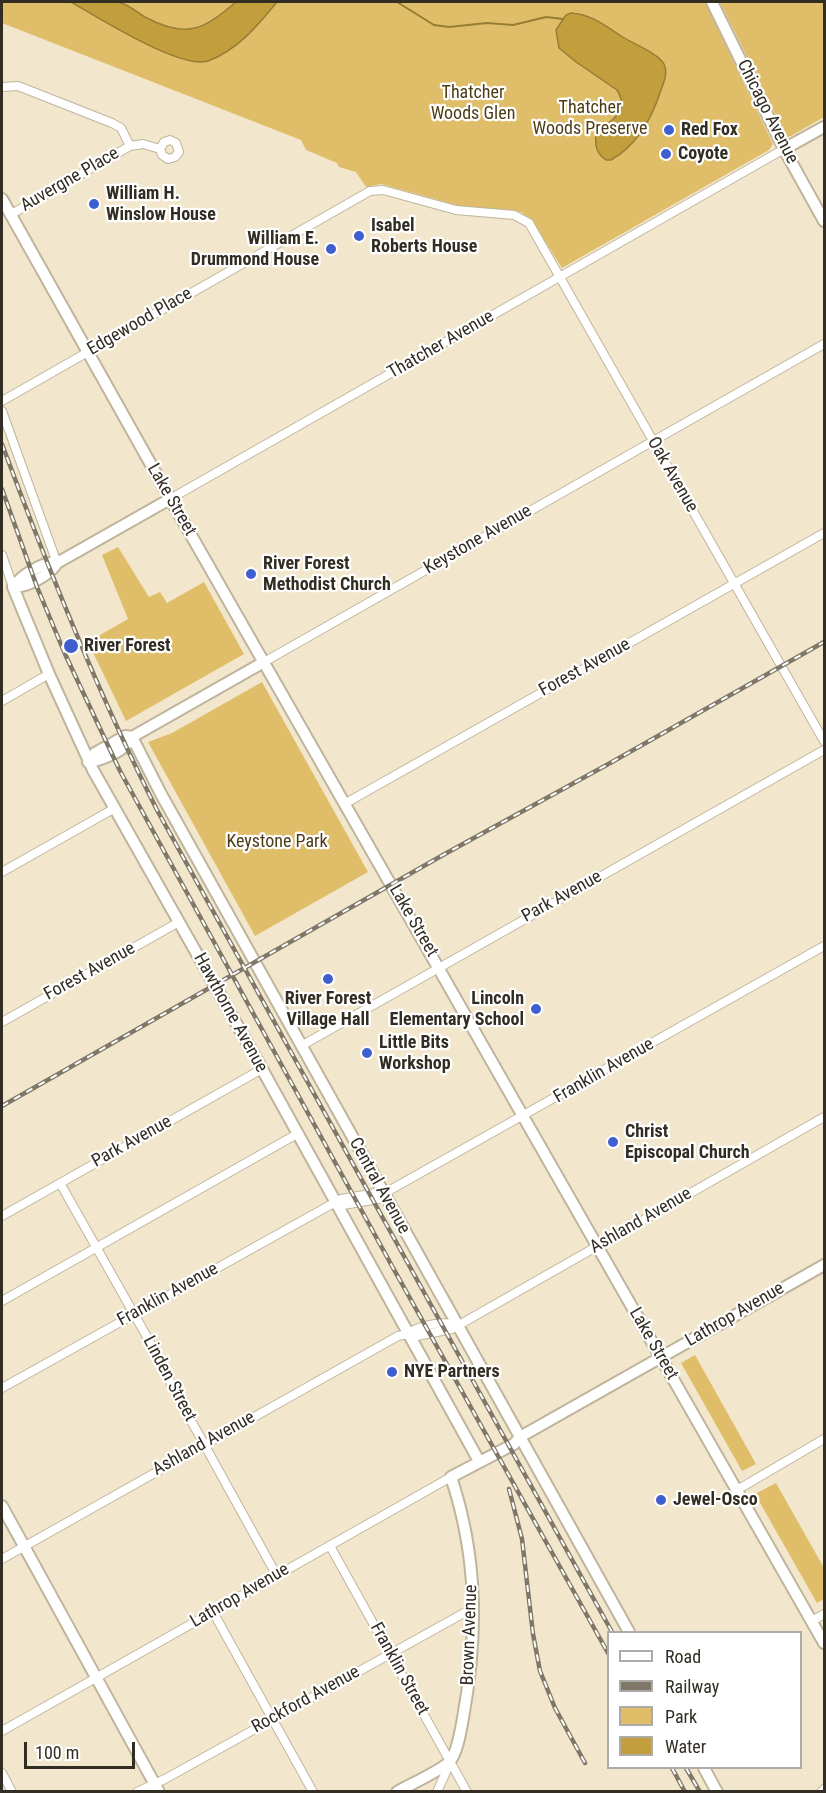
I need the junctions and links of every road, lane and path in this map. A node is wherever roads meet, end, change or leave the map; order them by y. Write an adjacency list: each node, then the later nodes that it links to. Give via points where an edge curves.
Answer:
1 (712, 2): 6 (street, Chicago Avenue)
2 (2, 87): 4 (street, via 18,86 117,125)
3 (825, 127): 6 (street, Thatcher Avenue)
4 (130, 146): 5 (street, via 143,144); 8 (street, Auvergne Place)
5 (160, 149)
6 (784, 149): 10 (street, Chicago Avenue); 11 (street, Thatcher Avenue)
7 (2, 199): 8 (street, Lake Street)
8 (10, 214): 13 (street, Lake Street)
9 (514, 215): 11 (street, Oak Avenue, via 529,223); 13 (street, Edgewood Place, via 456,210 383,190 370,191)
10 (825, 221)
11 (560, 278): 16 (street, Oak Avenue); 17 (street, Thatcher Avenue)
12 (825, 344): 16 (street, Keystone Avenue)
13 (87, 352): 14 (street, Edgewood Place); 17 (street, Lake Street)
14 (2, 401)
15 (2, 411): 20 (street)
16 (653, 441): 21 (street, Oak Avenue); 23 (street, Keystone Avenue)
17 (170, 499): 20 (street, Thatcher Avenue); 23 (street, Lake Street)
18 (825, 532): 21 (street, Forest Avenue)
19 (2, 555): 22 (street, Hawthorne Avenue)
20 (57, 563): 22 (street, Thatcher Avenue, via 50,562 18,580)
21 (735, 584): 27 (street, Oak Avenue); 30 (street, Forest Avenue)
22 (13, 587): 24 (street, Hawthorne Avenue)
23 (264, 662): 26 (street, Keystone Avenue); 30 (street, Lake Street)
24 (49, 674): 25 (street); 29 (street, Hawthorne Avenue)
25 (2, 701)
26 (132, 737): 29 (street, Keystone Avenue, via 129,743); 37 (street, Central Avenue)
27 (825, 741)
28 (825, 750): 35 (street, Park Avenue)
29 (88, 762): 31 (street, Hawthorne Avenue)
30 (346, 803): 35 (street, Lake Street)
31 (115, 808): 32 (street); 33 (street, Hawthorne Avenue)
32 (2, 872)
33 (178, 922): 36 (street, Forest Avenue); 38 (street, Hawthorne Avenue)
34 (825, 946): 39 (street, Franklin Avenue)
35 (439, 967): 37 (street, Park Avenue); 39 (street, Lake Street)
36 (2, 1022)
37 (301, 1046): 43 (street, Central Avenue)
38 (262, 1069): 41 (street, Hawthorne Avenue); 42 (street, Park Avenue)
39 (524, 1116): 43 (street, Franklin Avenue); 46 (street, Lake Street)
40 (825, 1117): 46 (street, Ashland Avenue)
41 (297, 1134): 44 (street, Hawthorne Avenue); 47 (street)
42 (60, 1183): 45 (street, Park Avenue); 47 (street, Linden Street)
43 (383, 1194): 44 (street, Franklin Avenue, via 379,1199); 51 (street, Central Avenue)
44 (335, 1203): 50 (street, Franklin Avenue); 52 (street, Hawthorne Avenue)
45 (2, 1216)
46 (598, 1246): 51 (street, Ashland Avenue); 53 (street, Lake Street)
47 (97, 1248): 49 (street); 50 (street, Linden Street)
48 (825, 1265): 53 (street, Lathrop Avenue)
49 (2, 1301)
50 (133, 1313): 54 (street, Franklin Avenue); 57 (street, Linden Street)
51 (457, 1325): 52 (street, Ashland Avenue, via 417,1336); 55 (street, Central Avenue)
52 (408, 1334): 57 (street, Ashland Avenue); 58 (street, Hawthorne Avenue)
53 (661, 1358): 55 (street, Lathrop Avenue); 60 (street, Lake Street)
54 (2, 1388)
55 (520, 1437): 58 (street, Lathrop Avenue, via 514,1444); 70 (street, Central Avenue)
56 (825, 1439): 60 (street)
57 (204, 1443): 62 (street, Ashland Avenue); 65 (street, Linden Street)
58 (479, 1461): 59 (street, Lathrop Avenue)
59 (451, 1477): 63 (street, Lathrop Avenue); 66 (street, Brown Avenue, via 469,1547)
60 (737, 1490): 69 (street, Lake Street)
61 (2, 1506): 62 (street)
62 (24, 1546): 64 (street, Ashland Avenue); 73 (street)
63 (330, 1546): 65 (street, Lathrop Avenue); 72 (street, Franklin Street)
64 (2, 1559)
65 (277, 1576): 67 (street, Lathrop Avenue)
66 (473, 1608): 72 (street, Rockford Avenue); 76 (street, Brown Avenue, via 469,1686)
67 (213, 1612): 73 (street, Lathrop Avenue); 74 (street)
68 (825, 1614): 69 (street)
69 (812, 1621): 71 (street, Lake Street)
70 (628, 1631)
71 (825, 1643)
72 (390, 1653): 74 (street, Rockford Avenue); 76 (street, Franklin Street)
73 (96, 1678): 75 (street, Lathrop Avenue); 79 (street)
74 (272, 1719): 79 (street, Rockford Avenue); 82 (street)
75 (2, 1731)
76 (450, 1761): 83 (street); 84 (street, Brown Avenue); 85 (street, Franklin Street)
77 (705, 1769): 86 (street)
78 (2, 1773): 80 (street)
79 (157, 1787): 81 (street, Rockford Avenue)
80 (12, 1791)
81 (137, 1791)
82 (313, 1791)
83 (397, 1791)
84 (437, 1791)
85 (467, 1791)
86 (717, 1791)

